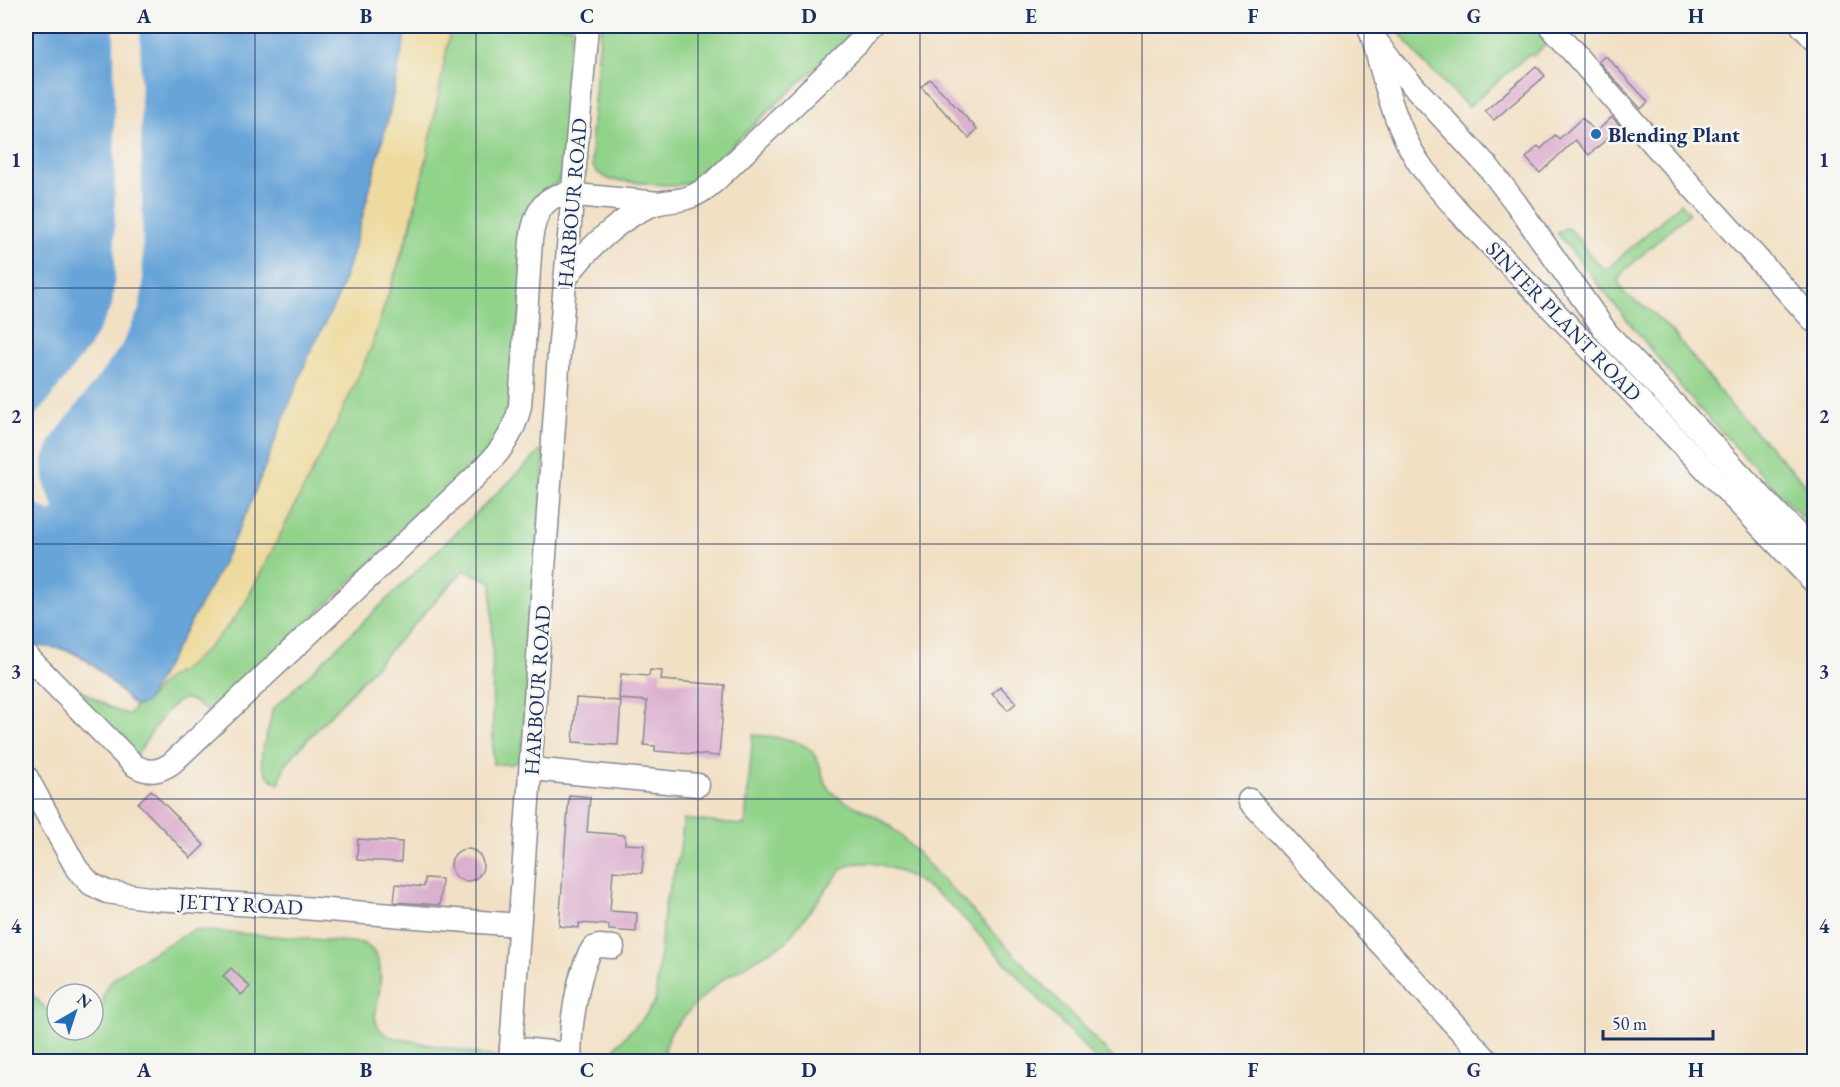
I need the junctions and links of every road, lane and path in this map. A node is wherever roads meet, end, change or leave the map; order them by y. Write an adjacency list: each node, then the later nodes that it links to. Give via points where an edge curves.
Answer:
1 (586, 26): 7 (lane, HARBOUR ROAD)
2 (876, 26): 8 (lane, via 715,181 688,198)
3 (1550, 26): 10 (lane)
4 (1802, 26): 6 (lane)
5 (1370, 30): 11 (lane, via 1401,72 1495,177 1607,333); 12 (lane, SINTER PLANT ROAD, via 1391,106 1425,172)
6 (1815, 39)
7 (573, 194): 8 (lane); 9 (lane, HARBOUR ROAD); 13 (lane, via 558,195 546,202 533,224 521,398 517,419 505,444 477,475 172,763 156,771 134,765)
8 (659, 203): 9 (lane, via 604,237)
9 (565, 279): 14 (lane, HARBOUR ROAD)
10 (1815, 321)
11 (1815, 552)
12 (1815, 582)
13 (26, 656)
14 (531, 769): 16 (lane); 18 (lane, HARBOUR ROAD)
15 (26, 776): 18 (lane, JETTY ROAD, via 77,869 91,884 106,892 155,899)
16 (698, 785)
17 (1249, 800): 22 (lane)
18 (519, 925): 20 (lane, HARBOUR ROAD)
19 (613, 947): 21 (lane, via 593,948 584,964)
20 (510, 1055): 21 (lane)
21 (570, 1058)
22 (1489, 1062)

